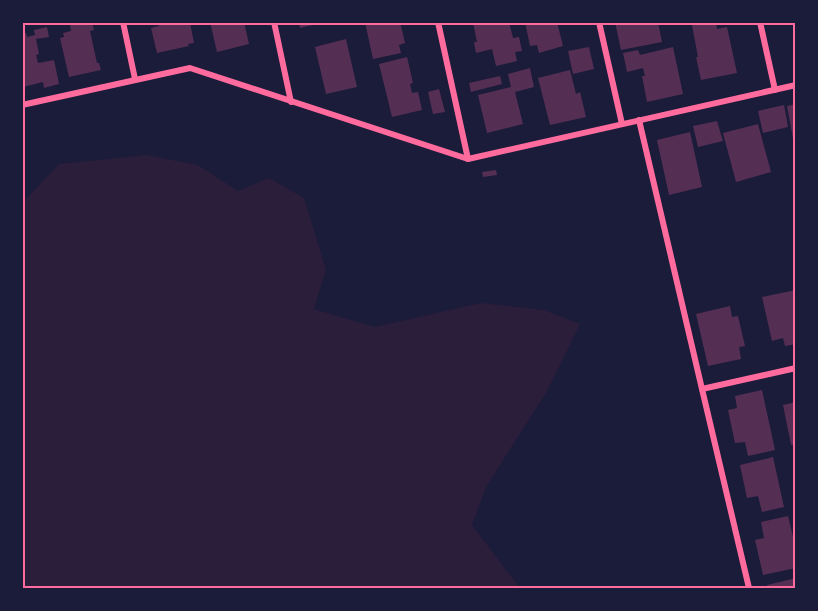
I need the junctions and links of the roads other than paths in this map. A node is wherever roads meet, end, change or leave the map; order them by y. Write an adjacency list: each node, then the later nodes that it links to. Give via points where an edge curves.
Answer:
1 (123, 22): 6 (street)
2 (274, 22): 9 (street)
3 (438, 22): 13 (street)
4 (599, 22): 12 (street)
5 (760, 22): 8 (street)
6 (135, 79): 9 (street, via 190,68); 10 (street)
7 (795, 86): 8 (street)
8 (775, 90): 11 (street)
9 (291, 102): 13 (street)
10 (22, 105)
11 (639, 120): 12 (street); 15 (street)
12 (622, 124): 13 (street)
13 (468, 159)
14 (795, 368): 15 (street)
15 (702, 389): 16 (street)
16 (749, 588)

